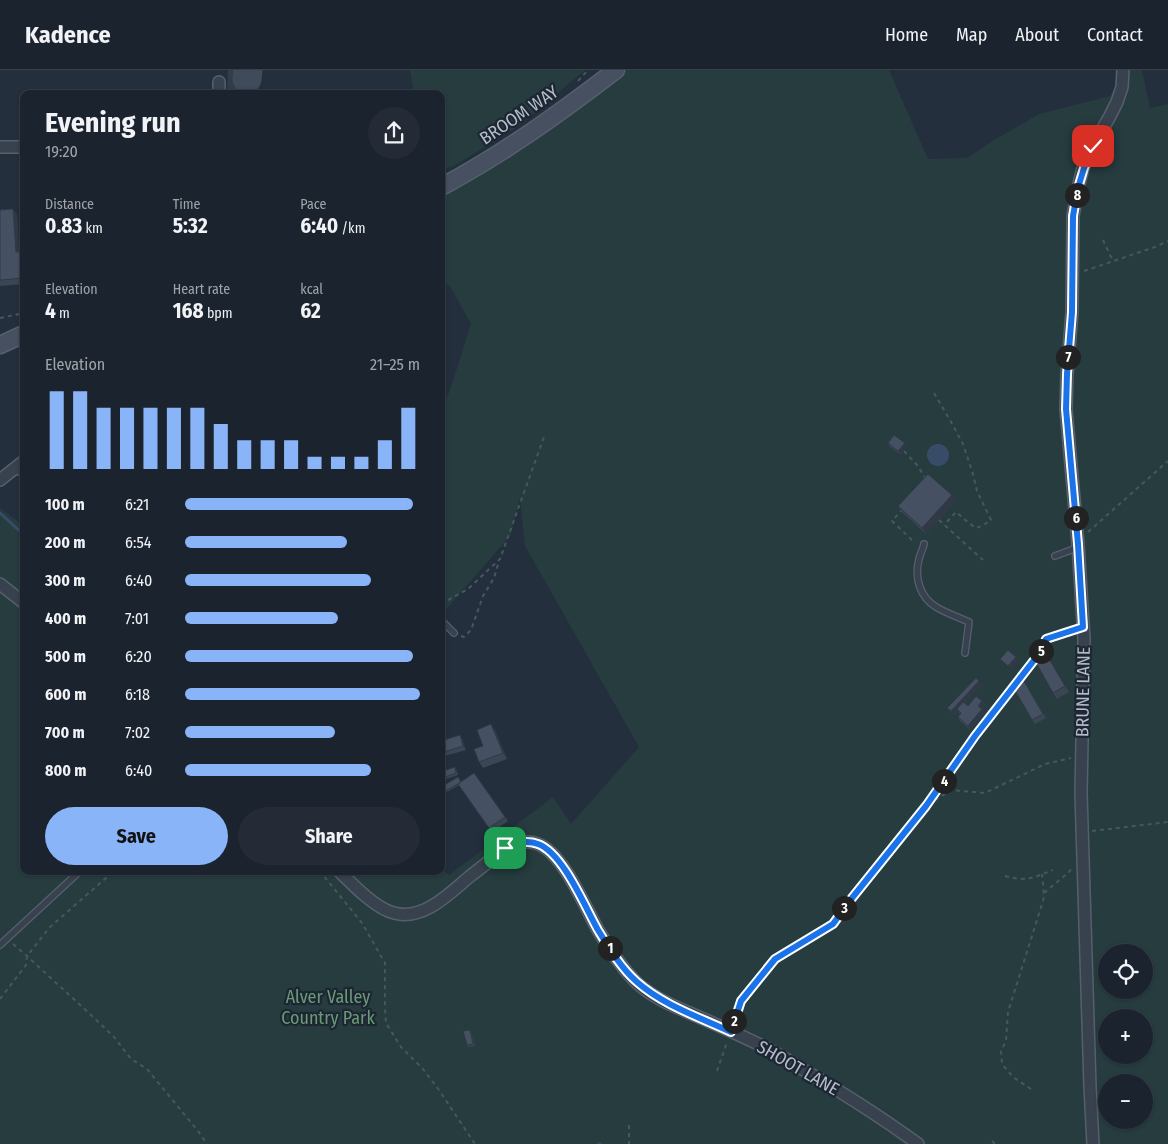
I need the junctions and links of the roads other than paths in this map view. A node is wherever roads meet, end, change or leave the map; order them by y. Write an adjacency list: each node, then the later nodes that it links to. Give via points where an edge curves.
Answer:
1 (616, 70): 5 (main road, BROOM WAY, via 520,140)
2 (1124, 70): 12 (street, BRUNE LANE, via 1117,102 1084,168 1073,216 1066,409)
3 (0, 147): 4 (street)
4 (20, 147)
5 (445, 185)
6 (20, 330): 7 (main road)
7 (0, 332)
8 (20, 336): 9 (main road)
9 (0, 345)
10 (20, 469): 11 (street)
11 (0, 480)
12 (1078, 543): 14 (lane); 18 (street, BRUNE LANE)
13 (923, 547): 20 (lane, via 917,577 920,588 925,598 937,608 969,622)
14 (1055, 556)
15 (0, 584): 16 (street)
16 (20, 600)
17 (445, 624): 19 (lane)
18 (1083, 627): 21 (lane, via 1046,639 1042,650); 26 (street, BRUNE LANE, via 1082,832)
19 (454, 633)
20 (964, 653)
21 (975, 736)
22 (76, 875): 24 (lane)
23 (343, 875): 25 (street, SHOOT LANE, via 385,910 409,914 441,900 512,844 539,844 569,876 598,930 635,981 666,1002 768,1049 882,1117)
24 (0, 945)
25 (918, 1144)
26 (1094, 1144)

